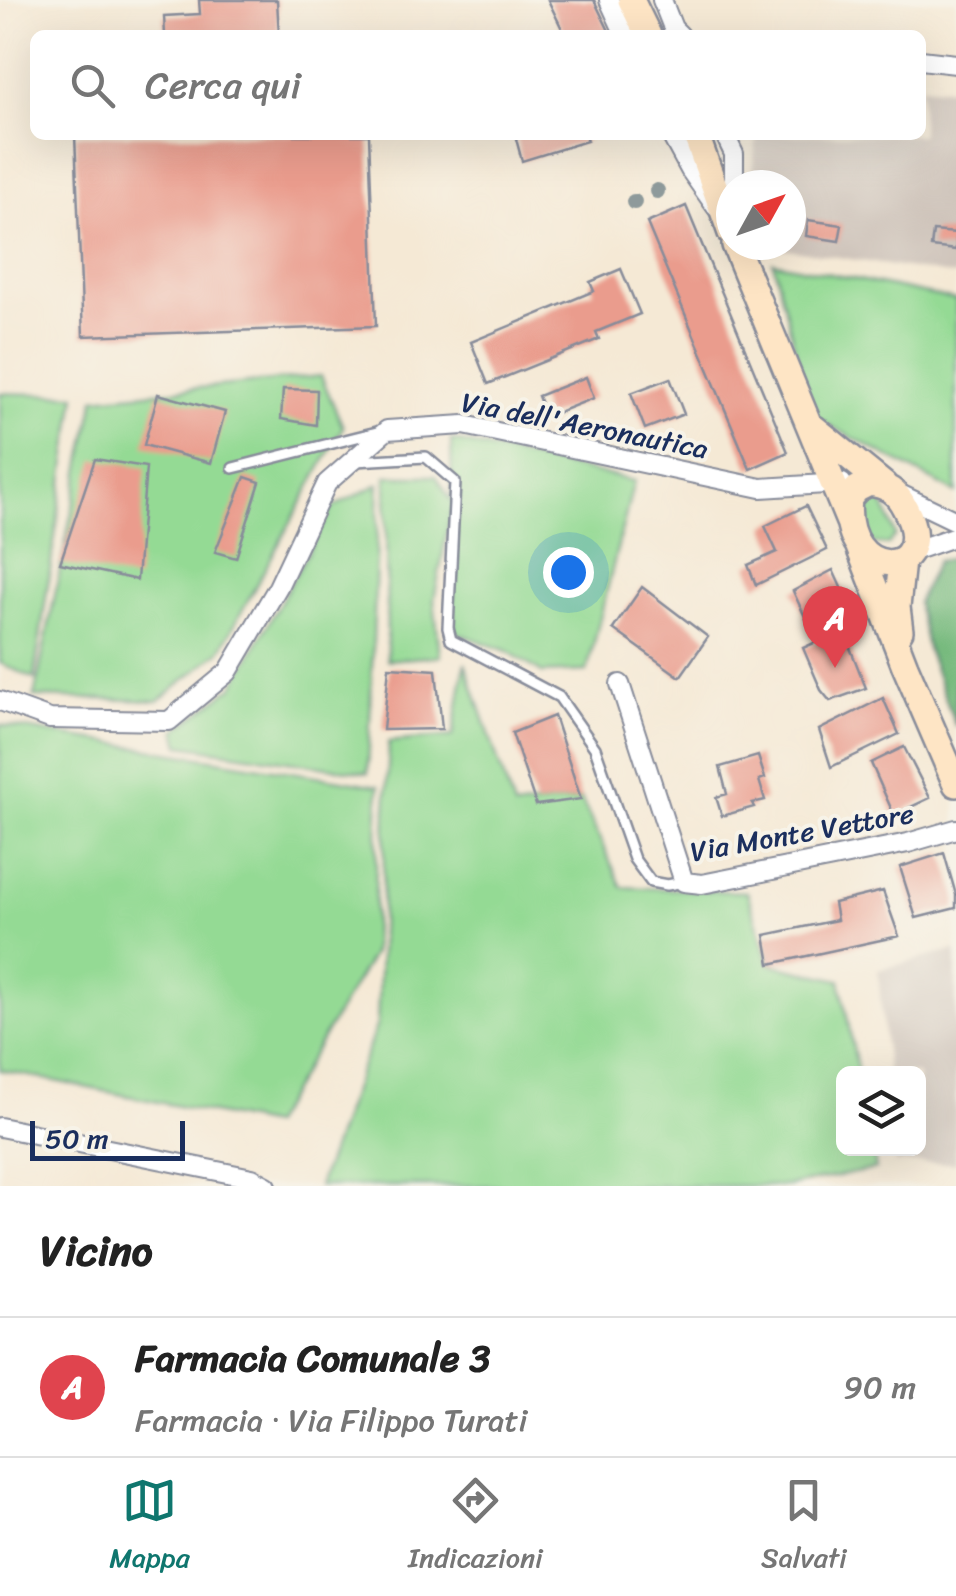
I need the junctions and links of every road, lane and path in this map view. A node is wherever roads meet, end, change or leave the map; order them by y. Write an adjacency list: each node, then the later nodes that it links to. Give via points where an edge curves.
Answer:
1 (608, 0): 4 (street)
2 (631, 0): 5 (main road)
3 (662, 0): 6 (street)
4 (623, 30)
5 (646, 30)
6 (676, 30)
7 (926, 61): 8 (street)
8 (956, 64)
9 (674, 140): 14 (street)
10 (698, 140): 13 (main road)
11 (727, 140): 12 (street)
12 (734, 170)
13 (716, 191)
14 (716, 210)
15 (742, 260): 16 (main road)
16 (808, 422): 20 (main road); 21 (main road)
17 (386, 430): 18 (street); 19 (lane); 20 (street, Via dell'Aeronautica, via 464,425 761,488)
18 (352, 461): 29 (street, via 326,484 278,587 228,672 169,722 50,719); 32 (lane, via 426,457 455,482 451,640 559,697 596,748 634,859 651,882)
19 (233, 468)
20 (834, 484): 21 (street, Via dell'Aeronautica); 23 (main road)
21 (882, 486): 22 (street); 23 (main road, via 857,488 849,498); 26 (main road, via 912,523)
22 (956, 521)
23 (850, 522): 25 (main road)
24 (956, 536): 26 (street)
25 (859, 547): 26 (main road, via 887,564); 27 (main road)
26 (906, 556): 27 (main road, via 897,607)
27 (904, 666): 30 (main road)
28 (620, 684): 32 (street, Via Monte Vettore)
29 (0, 702)
30 (956, 784)
31 (956, 829): 32 (street, Via Monte Vettore, via 702,884)
32 (684, 882)
33 (0, 1127): 34 (street)
34 (268, 1186)

